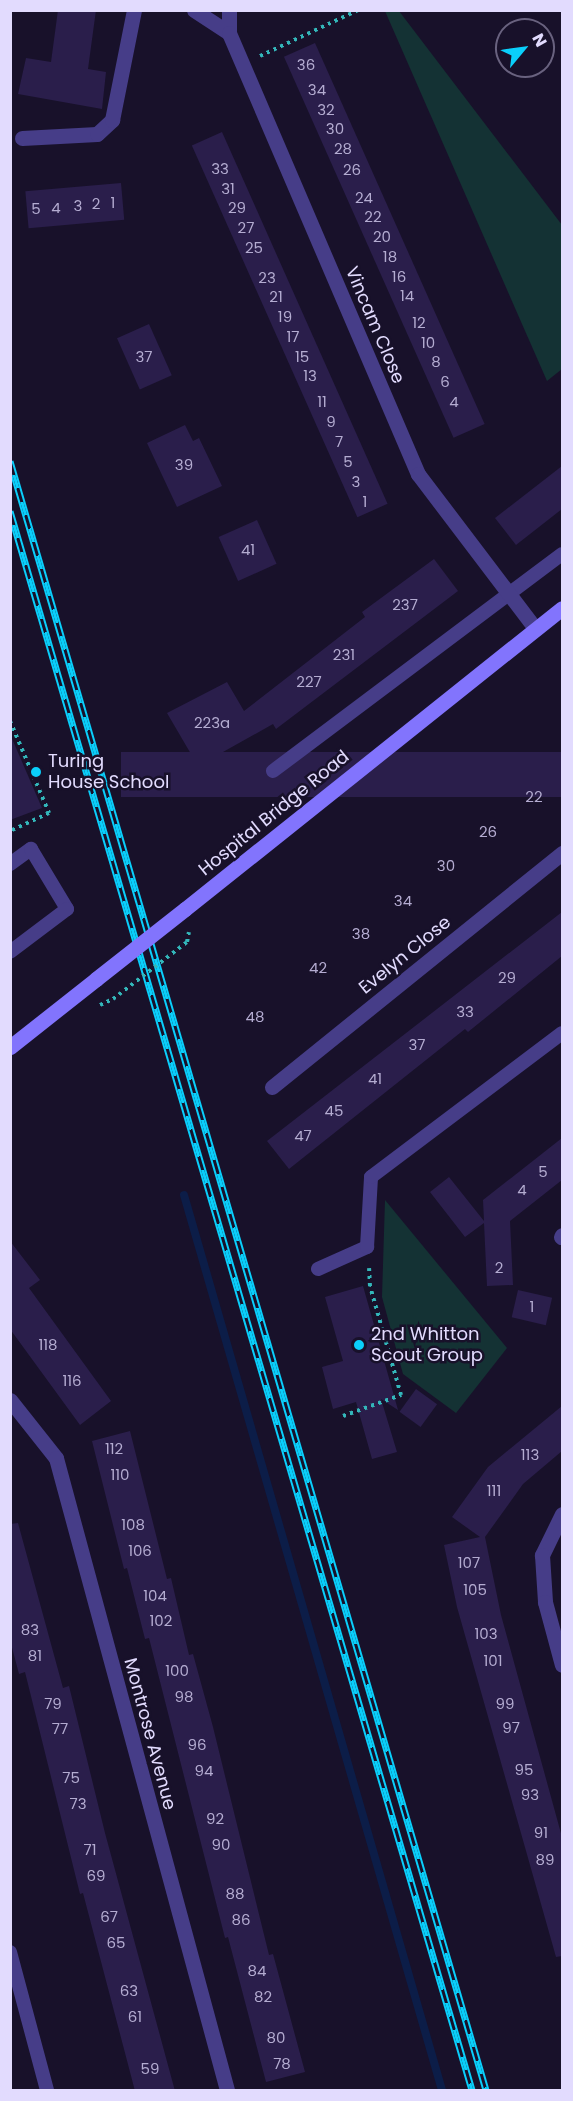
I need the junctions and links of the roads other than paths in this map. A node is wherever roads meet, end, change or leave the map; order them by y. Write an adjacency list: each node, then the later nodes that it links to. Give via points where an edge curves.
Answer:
1 (134, 10): 5 (street, via 112,120 97,134)
2 (194, 10): 4 (street)
3 (229, 10): 4 (street, Vincam Close)
4 (230, 33): 7 (street, Vincam Close, via 418,474)
5 (22, 138)
6 (562, 554): 7 (lane)
7 (508, 595): 9 (street, Vincam Close); 10 (lane)
8 (562, 608): 9 (main road, Hospital Bridge Road)
9 (535, 628): 15 (main road, Hospital Bridge Road, bridge)
10 (273, 771)
11 (562, 853): 16 (street, Evelyn Close)
12 (10, 864): 13 (lane, via 31,849 67,909)
13 (10, 952)
14 (562, 1033): 17 (lane, via 371,1177 367,1247)
15 (10, 1047)
16 (272, 1087)
17 (318, 1269)
18 (10, 1400): 23 (street, Montrose Avenue, via 56,1458)
19 (562, 1514): 20 (street, via 542,1555 545,1602)
20 (562, 1665)
21 (11, 1957): 22 (lane)
22 (47, 2091)
23 (227, 2091)

